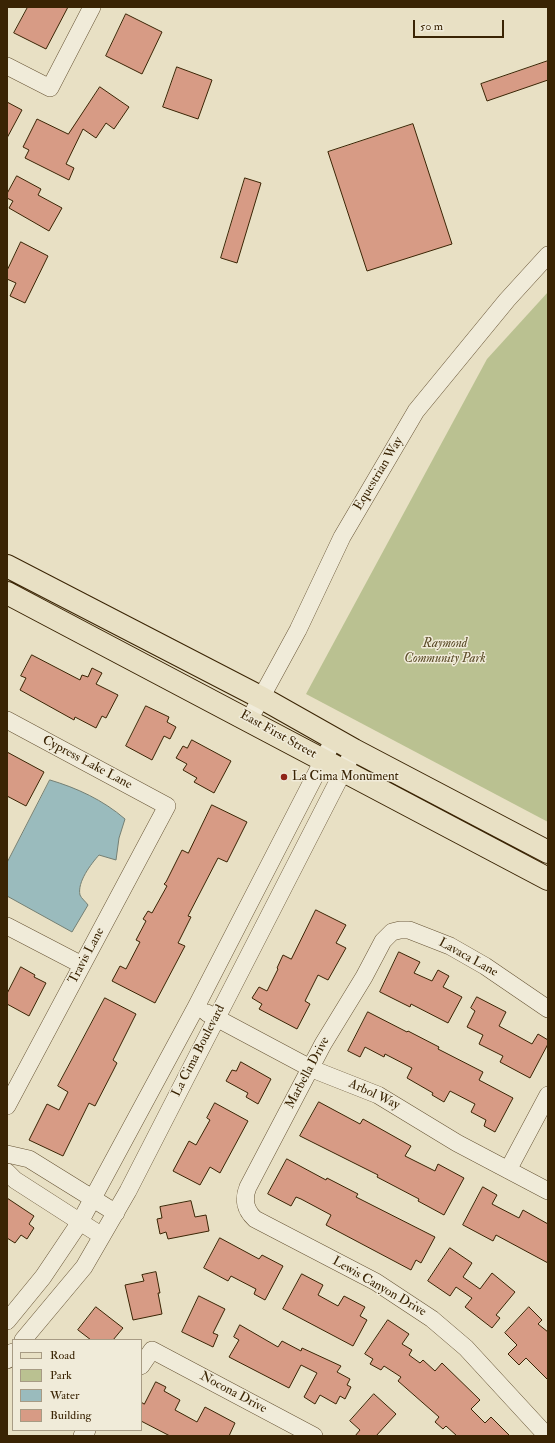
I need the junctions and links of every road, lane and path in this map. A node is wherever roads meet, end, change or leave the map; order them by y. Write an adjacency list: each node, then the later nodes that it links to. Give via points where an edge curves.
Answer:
1 (92, 7): 2 (street, via 50,88)
2 (7, 66)
3 (548, 255): 6 (street, Equestrian Way, via 507,300 416,411 342,537)
4 (7, 566): 6 (main road, East First Street)
5 (7, 593): 8 (main road, East First Street)
6 (262, 698): 8 (street, Equestrian Way); 9 (main road, East First Street)
7 (7, 720): 13 (street, Cypress Lake Lane)
8 (249, 720): 11 (main road, East First Street)
9 (334, 739): 10 (main road, East First Street); 11 (street, La Cima Boulevard)
10 (354, 750): 12 (street, La Cima Boulevard); 14 (main road, East First Street)
11 (323, 760): 12 (main road, East First Street); 19 (street, La Cima Boulevard)
12 (344, 772): 15 (main road, East First Street); 21 (street, La Cima Boulevard)
13 (167, 806): 18 (street, Travis Lane)
14 (548, 852)
15 (548, 879)
16 (7, 926): 18 (street)
17 (383, 941): 20 (street, Lavaca Lane, via 392,932 404,929 432,938 485,966); 22 (street, Marbella Drive)
18 (82, 965): 24 (street, Travis Lane)
19 (196, 1007): 21 (street, Arbol Way); 29 (street, La Cima Boulevard)
20 (548, 1009)
21 (216, 1017): 22 (street, Arbol Way); 31 (street, La Cima Boulevard)
22 (310, 1068): 26 (street, Arbol Way, via 384,1098 457,1143); 30 (street, Marbella Drive, via 246,1191)
23 (548, 1095): 26 (street)
24 (7, 1106)
25 (7, 1154): 29 (street, via 29,1159)
26 (508, 1170): 28 (street, Arbol Way)
27 (7, 1172): 32 (street, via 15,1180)
28 (548, 1191)
29 (92, 1199): 31 (street); 32 (street, La Cima Boulevard)
30 (247, 1209): 38 (street, Lewis Canyon Drive, via 258,1221 376,1282 432,1319 466,1348)
31 (116, 1213): 33 (street, La Cima Boulevard)
32 (80, 1222): 33 (street); 34 (street, La Cima Boulevard, via 43,1276)
33 (102, 1236): 35 (street, La Cima Boulevard, via 84,1267)
34 (7, 1321)
35 (24, 1339)
36 (142, 1365): 37 (street, Nocona Drive, via 152,1350)
37 (314, 1436)
38 (548, 1436)

